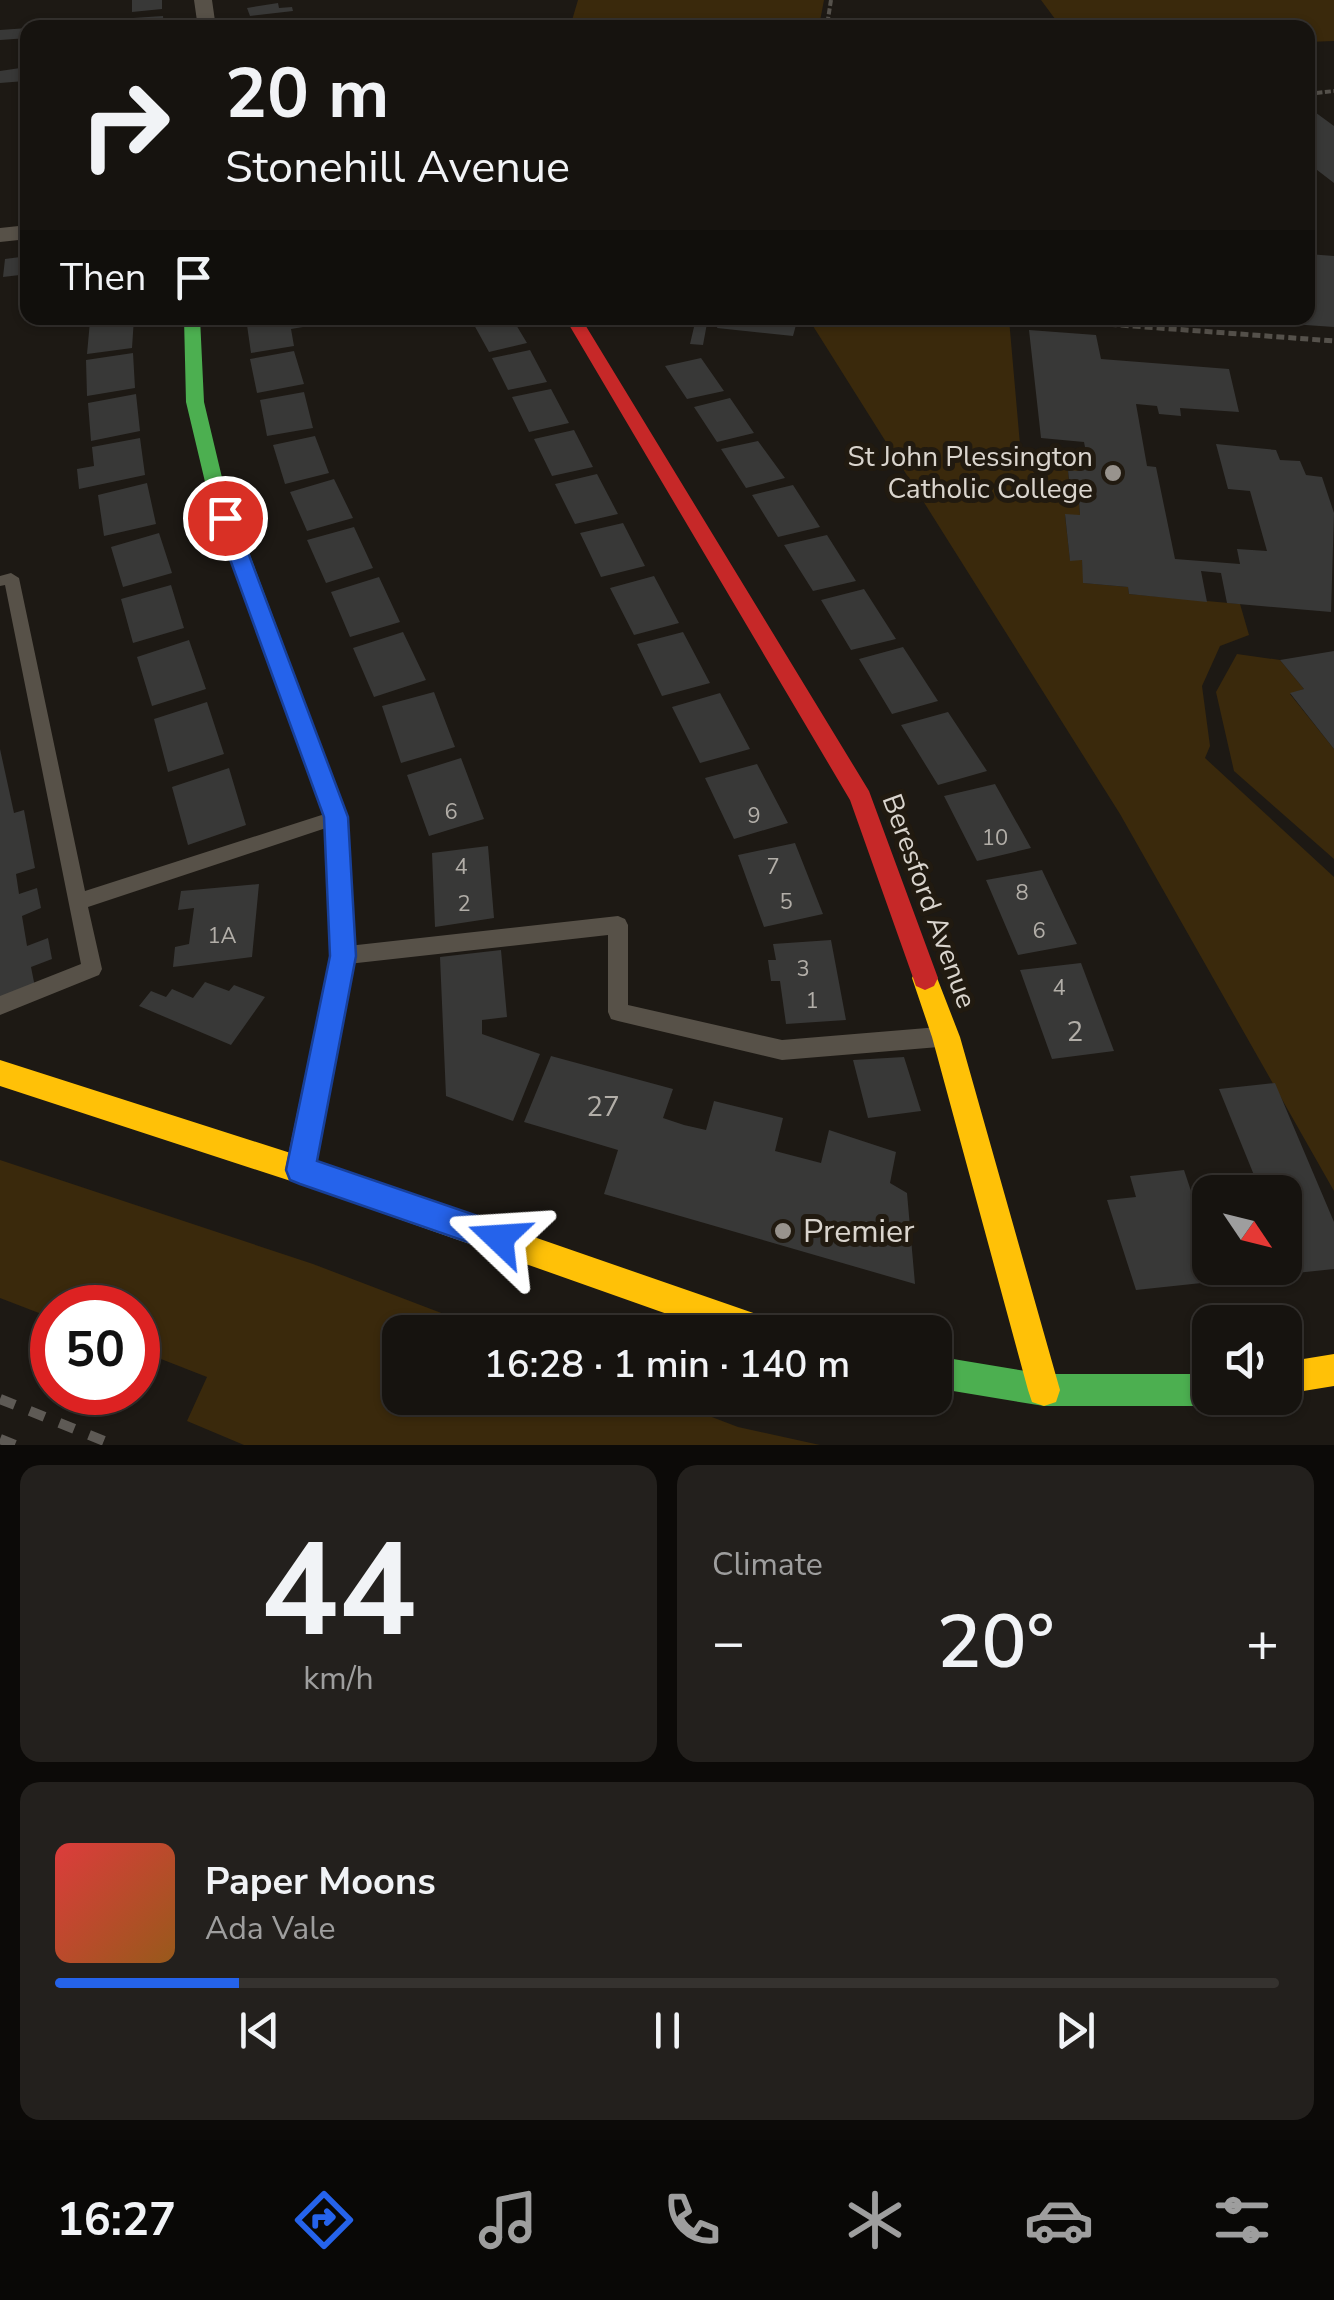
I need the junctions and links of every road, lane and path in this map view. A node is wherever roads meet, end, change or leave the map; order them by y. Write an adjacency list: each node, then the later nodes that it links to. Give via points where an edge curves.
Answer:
1 (192, 325): 6 (street, via 196,402 215,486)
2 (576, 325): 10 (street, Beresford Avenue, via 861,798)
3 (1119, 325): 4 (path)
4 (1334, 341)
5 (0, 581): 7 (lane, via 11,578)
6 (336, 817): 7 (lane); 8 (street)
7 (78, 902): 9 (lane, via 92,969)
8 (343, 956): 10 (lane, via 618,925 618,1012 782,1050); 12 (street)
9 (0, 1006)
10 (946, 1037): 17 (street, Beresford Avenue)
11 (0, 1073): 12 (street)
12 (300, 1170): 13 (street)
13 (714, 1315)
14 (1334, 1370): 16 (street)
15 (952, 1375): 17 (street)
16 (1302, 1375)
17 (1044, 1390): 18 (street)
18 (1192, 1390)

